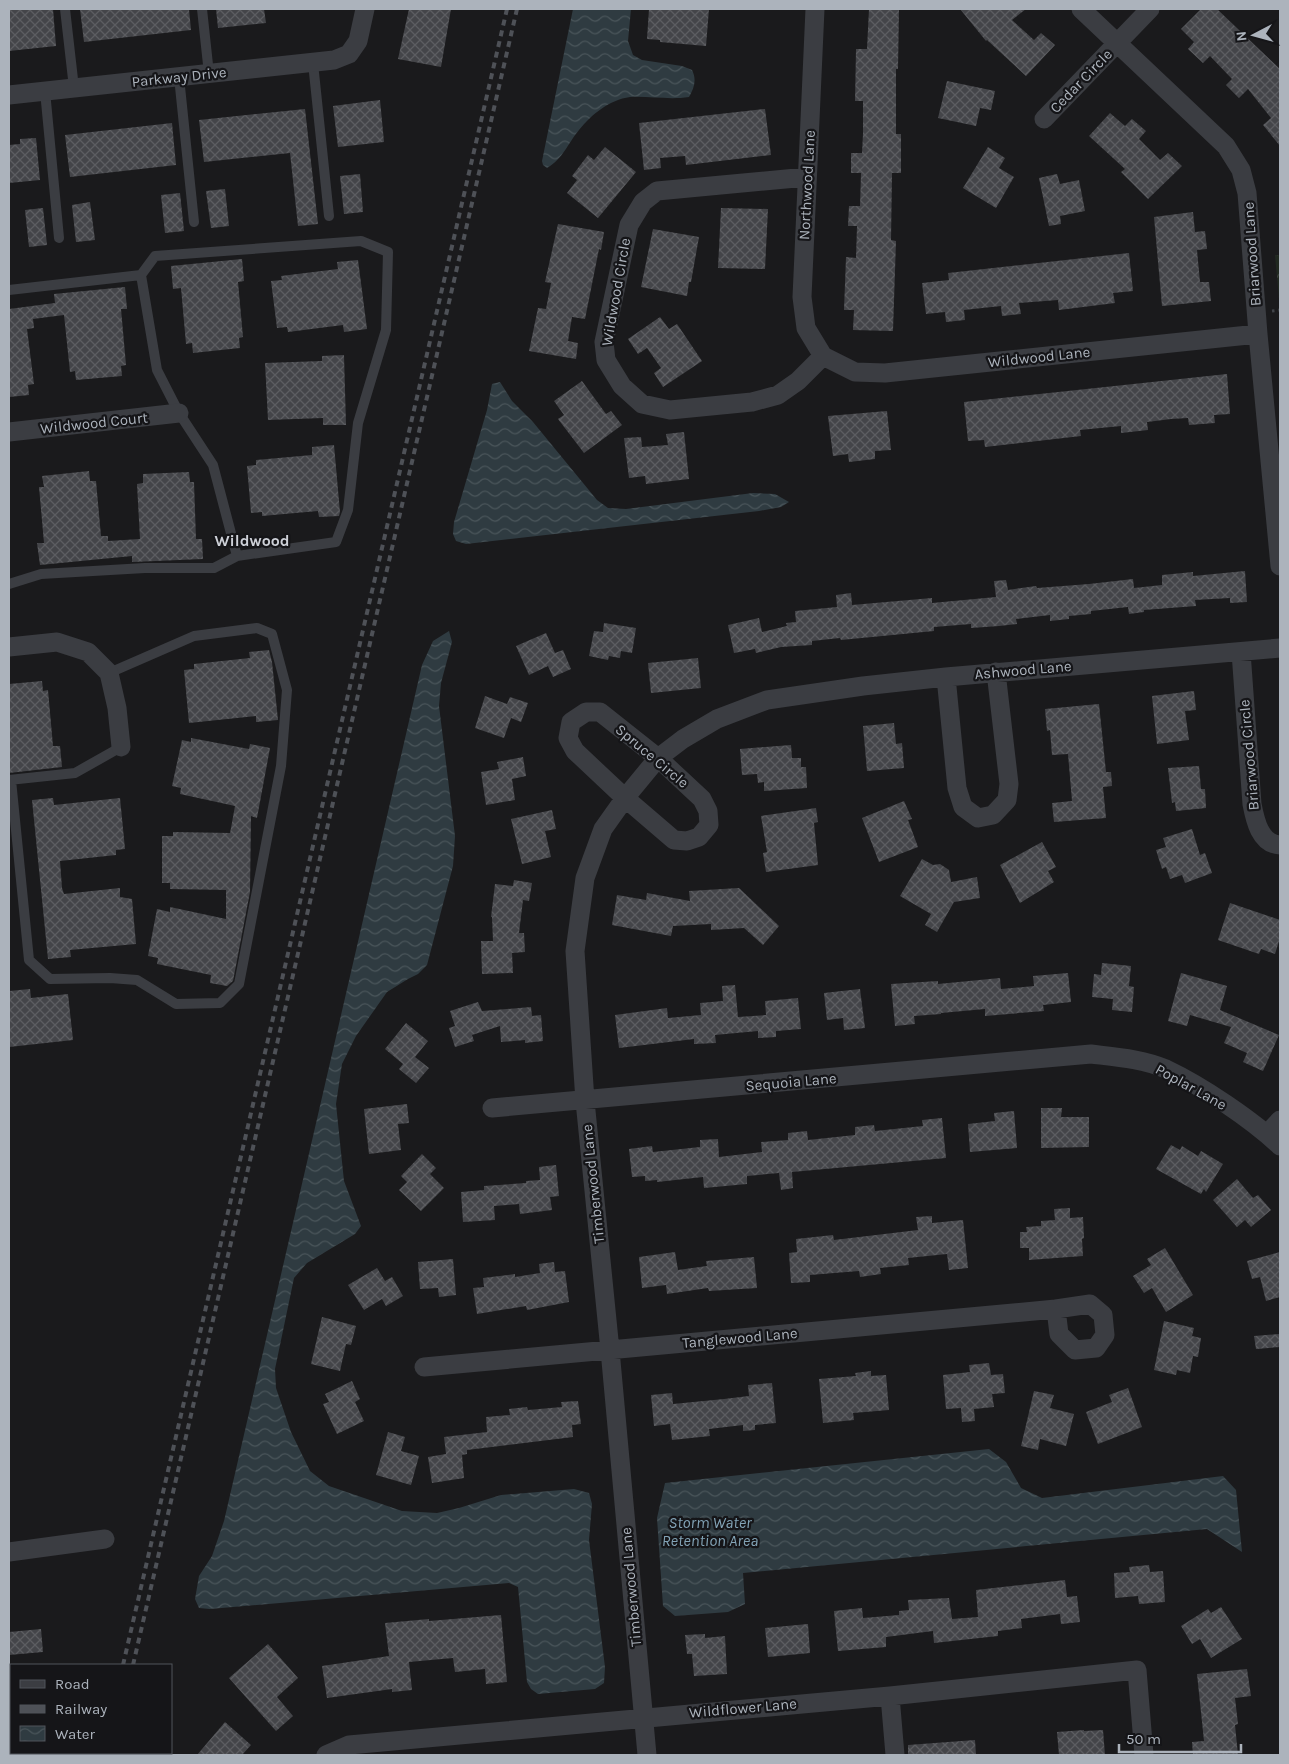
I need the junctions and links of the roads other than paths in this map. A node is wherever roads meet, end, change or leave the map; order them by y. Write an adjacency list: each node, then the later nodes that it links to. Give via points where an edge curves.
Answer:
1 (65, 9): 11 (lane)
2 (202, 9): 9 (lane)
3 (365, 9): 8 (street, Parkway Drive, via 358,41 349,54)
4 (815, 9): 15 (street, Northwood Lane)
5 (1081, 9): 7 (street, Briarwood Lane)
6 (1150, 9): 7 (street, Cedar Circle)
7 (1117, 43): 14 (street, Cedar Circle); 21 (street, Briarwood Lane, via 1226,146 1241,170 1247,193)
8 (314, 63): 9 (street, Parkway Drive); 16 (lane)
9 (209, 74): 10 (street, Parkway Drive)
10 (179, 77): 11 (street, Parkway Drive); 17 (lane)
11 (74, 88): 12 (street, Parkway Drive)
12 (45, 91): 13 (street, Parkway Drive); 18 (lane)
13 (9, 95)
14 (1044, 119)
15 (807, 177): 22 (street, Northwood Lane, via 802,297 806,328); 22 (street, Wildwood Circle, via 657,191 642,202 629,225 604,342 606,360 622,386 642,404 670,410 752,402 778,395 798,381)
16 (329, 216)
17 (194, 222)
18 (59, 238)
19 (141, 275): 20 (lane); 23 (lane, via 157,370); 25 (lane, via 156,256 361,240 388,252 386,330 358,423 348,510 336,542)
20 (9, 290)
21 (1258, 334): 22 (street, Wildwood Lane, via 885,373 855,372); 26 (street, Briarwood Lane)
22 (823, 356)
23 (179, 413): 24 (street, Wildwood Court); 25 (lane, via 212,464)
24 (9, 432)
25 (237, 556): 27 (lane, via 214,568 41,574)
26 (1280, 566)
27 (9, 584)
28 (9, 647): 32 (street, via 57,642 88,652)
29 (1280, 648): 30 (street, Ashwood Lane)
30 (1241, 652): 31 (street, Ashwood Lane); 39 (street, Briarwood Circle, via 1255,819 1262,835)
31 (996, 672): 33 (street, Ashwood Lane); 33 (street, via 1009,784 1007,800 993,815 978,818 963,807 957,788)
32 (109, 674): 35 (street); 37 (lane, via 194,636 257,628 272,634 287,690 281,766 239,984 220,1003 176,1004 137,980 50,979 29,960)
33 (946, 676): 34 (street, Ashwood Lane)
34 (767, 700): 36 (street, Timberwood Lane, via 718,719)
35 (121, 747): 37 (lane, via 74,773)
36 (658, 758): 38 (street, Timberwood Lane); 38 (street, Spruce Circle, via 702,799 708,811 709,825 699,837 687,841 674,840); 38 (street, Spruce Circle, via 600,712 586,712 571,722 568,738 575,751)
37 (10, 780)
38 (625, 798): 41 (street, Timberwood Lane, via 604,829 585,878 574,951)
39 (1280, 845)
40 (1091, 1054): 41 (street, Sequoia Lane); 44 (street, Poplar Lane, via 1131,1058 1166,1069 1213,1096)
41 (585, 1101): 42 (street, Sequoia Lane); 46 (street, Timberwood Lane)
42 (492, 1108)
43 (1280, 1120): 44 (street)
44 (1274, 1140)
45 (1056, 1309): 46 (street, Tanglewood Lane)
46 (610, 1350): 47 (street, Tanglewood Lane); 51 (street, Timberwood Lane)
47 (424, 1367)
48 (105, 1539): 49 (street)
49 (9, 1552)
50 (890, 1696): 51 (street, Wildflower Lane); 54 (street); 55 (street, Wildflower Lane, via 1136,1670)
51 (643, 1717): 52 (street, Wildflower Lane, via 349,1745); 53 (street, Timberwood Lane)
52 (326, 1755)
53 (647, 1755)
54 (896, 1755)
55 (1144, 1755)

